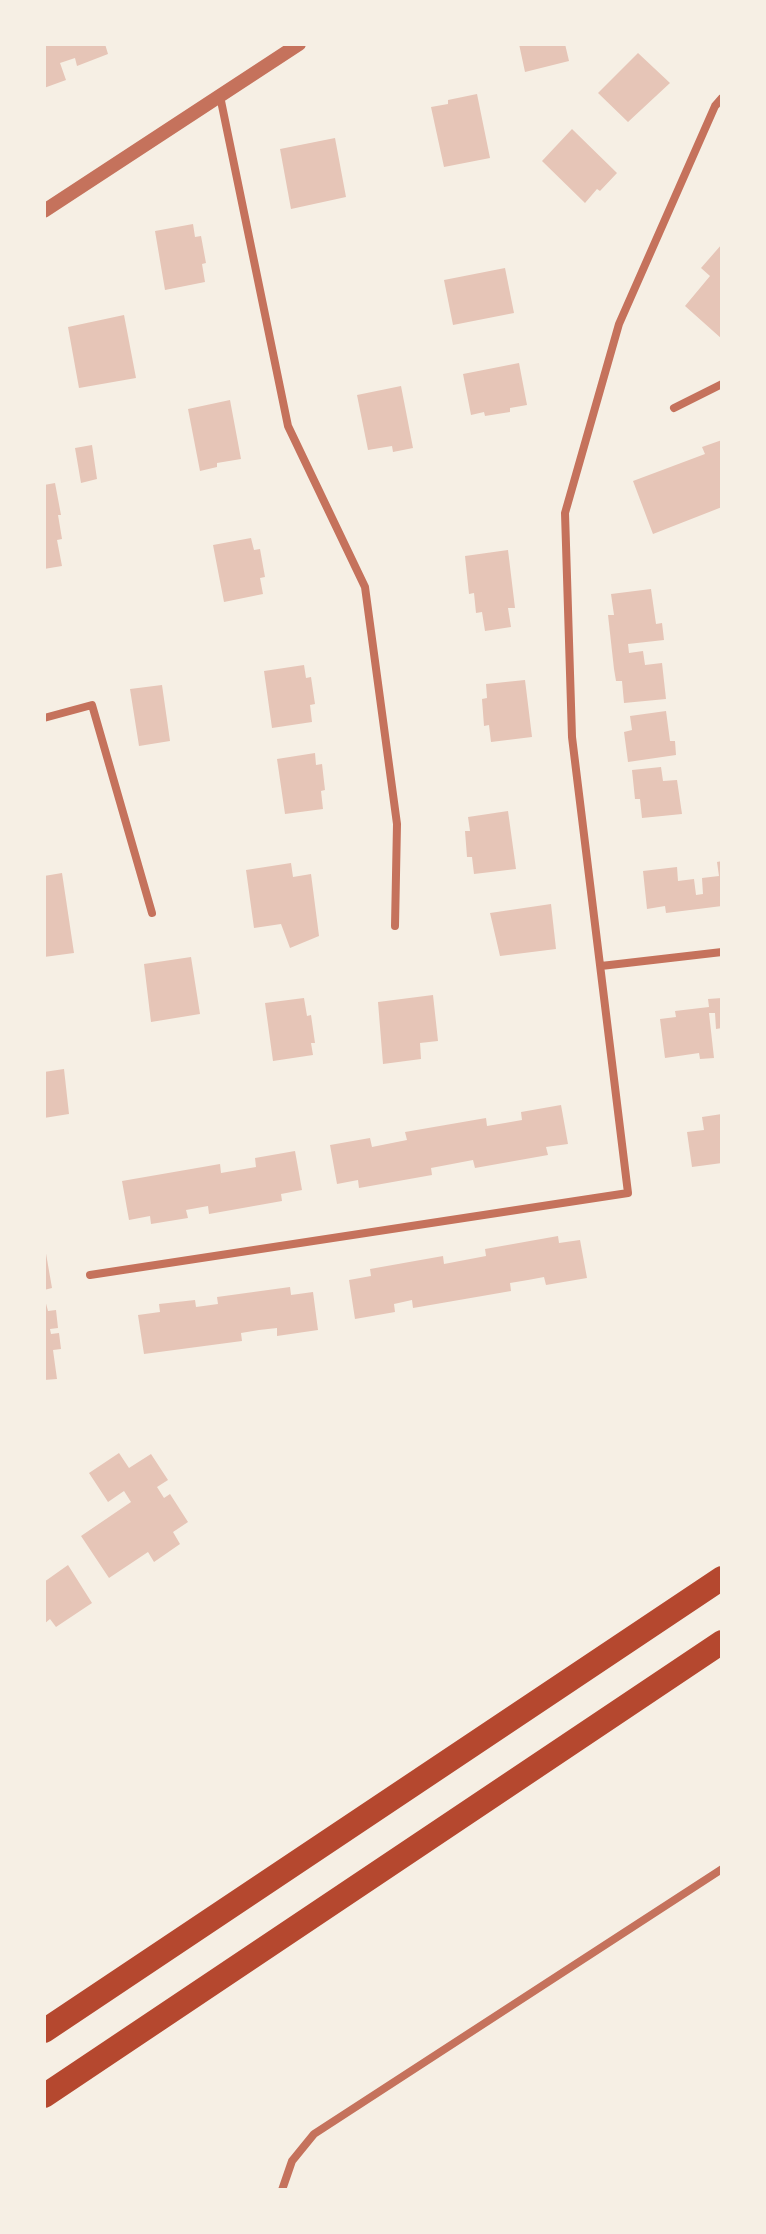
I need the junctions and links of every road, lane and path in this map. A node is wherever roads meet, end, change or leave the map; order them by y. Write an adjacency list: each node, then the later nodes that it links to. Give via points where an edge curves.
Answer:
1 (299, 44): 2 (street)
2 (281, 49): 3 (street)
3 (220, 96): 5 (street); 10 (street, via 288,426 365,587 397,824)
4 (722, 98): 12 (street, via 619,324 565,513 572,737)
5 (44, 210)
6 (722, 384): 7 (street)
7 (674, 408)
8 (44, 718): 9 (street, via 92,705)
9 (152, 913)
10 (395, 926)
11 (722, 952): 12 (street)
12 (601, 966): 13 (street, via 628,1193)
13 (90, 1275)
14 (722, 1578): 17 (highway)
15 (722, 1642): 18 (highway)
16 (722, 1869): 19 (street, via 314,2134 292,2161)
17 (44, 2031)
18 (44, 2096)
19 (282, 2190)

